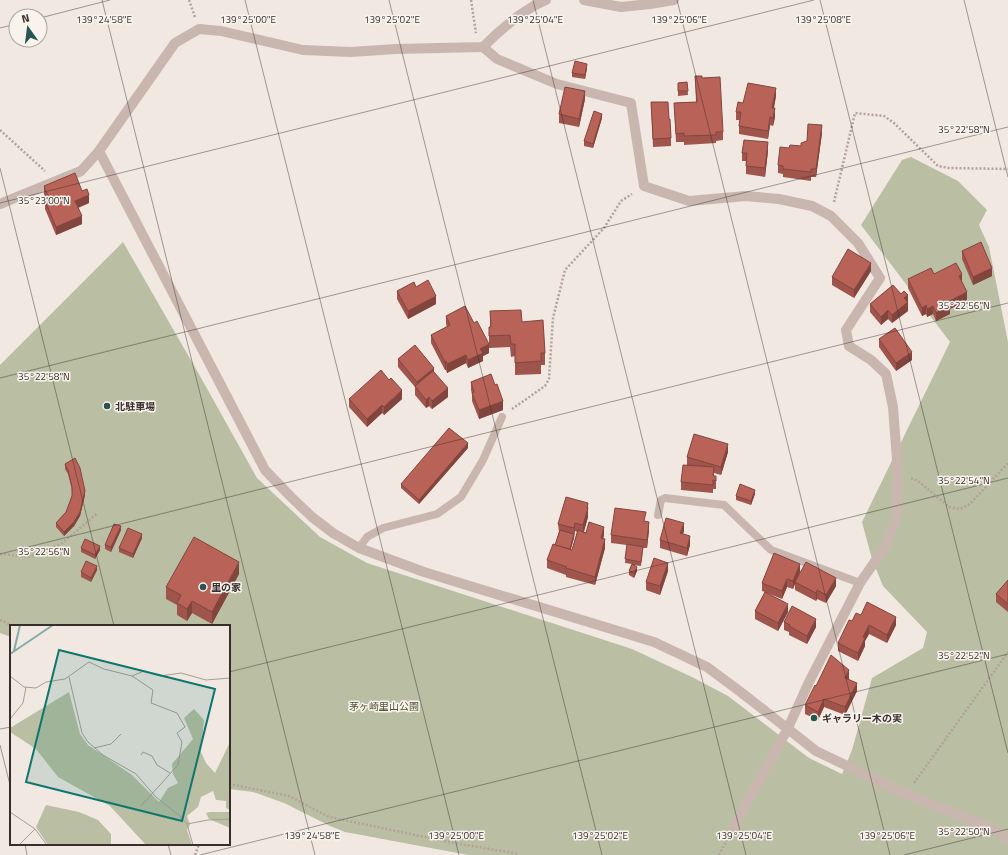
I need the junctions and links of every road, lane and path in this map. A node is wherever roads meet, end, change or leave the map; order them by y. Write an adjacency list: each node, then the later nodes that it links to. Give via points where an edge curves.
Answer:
1 (471, 0): 5 (path, via 476,35)
2 (546, 0): 5 (street, via 498,32)
3 (584, 0): 4 (street, via 621,7)
4 (674, 0)
5 (483, 47): 7 (street, via 351,52 303,50 221,31 199,29 175,43); 10 (street, via 497,59 558,84 631,102)
6 (0, 130): 9 (path)
7 (99, 151): 9 (street, via 81,171); 18 (street, via 265,470 312,516 333,533)
8 (1008, 169): 12 (path, via 938,166 884,116 855,113)
9 (56, 181): 11 (street)
10 (644, 186): 12 (street, via 689,201 746,196 779,199 812,206); 13 (path, via 621,201 604,228 566,270 553,318 549,379 545,386)
11 (0, 204)
12 (831, 216): 15 (street, via 858,243 880,278 846,330 849,346 871,360 886,374 894,407)
13 (502, 417): 18 (lane, via 483,460 461,497 437,514 383,528 367,536)
14 (1008, 463): 15 (path, via 970,504 960,509 950,507 918,481)
15 (898, 473): 20 (street, via 896,520 887,544)
16 (98, 513): 19 (path, via 61,544 29,557)
17 (658, 514): 20 (lane, via 661,500 665,498 724,505 771,550)
18 (359, 548): 24 (street, via 424,572 654,642 707,667)
19 (0, 554)
20 (860, 583): 24 (street)
21 (0, 620): 22 (path)
22 (11, 625)
23 (1008, 652): 26 (path)
24 (788, 728): 26 (street, via 816,751); 27 (street)
25 (230, 784): 31 (path, via 289,796 330,817)
26 (906, 794): 28 (street, via 996,830)
27 (733, 828)
28 (1008, 839)
29 (199, 845): 30 (path)
30 (195, 855)
31 (520, 855)

